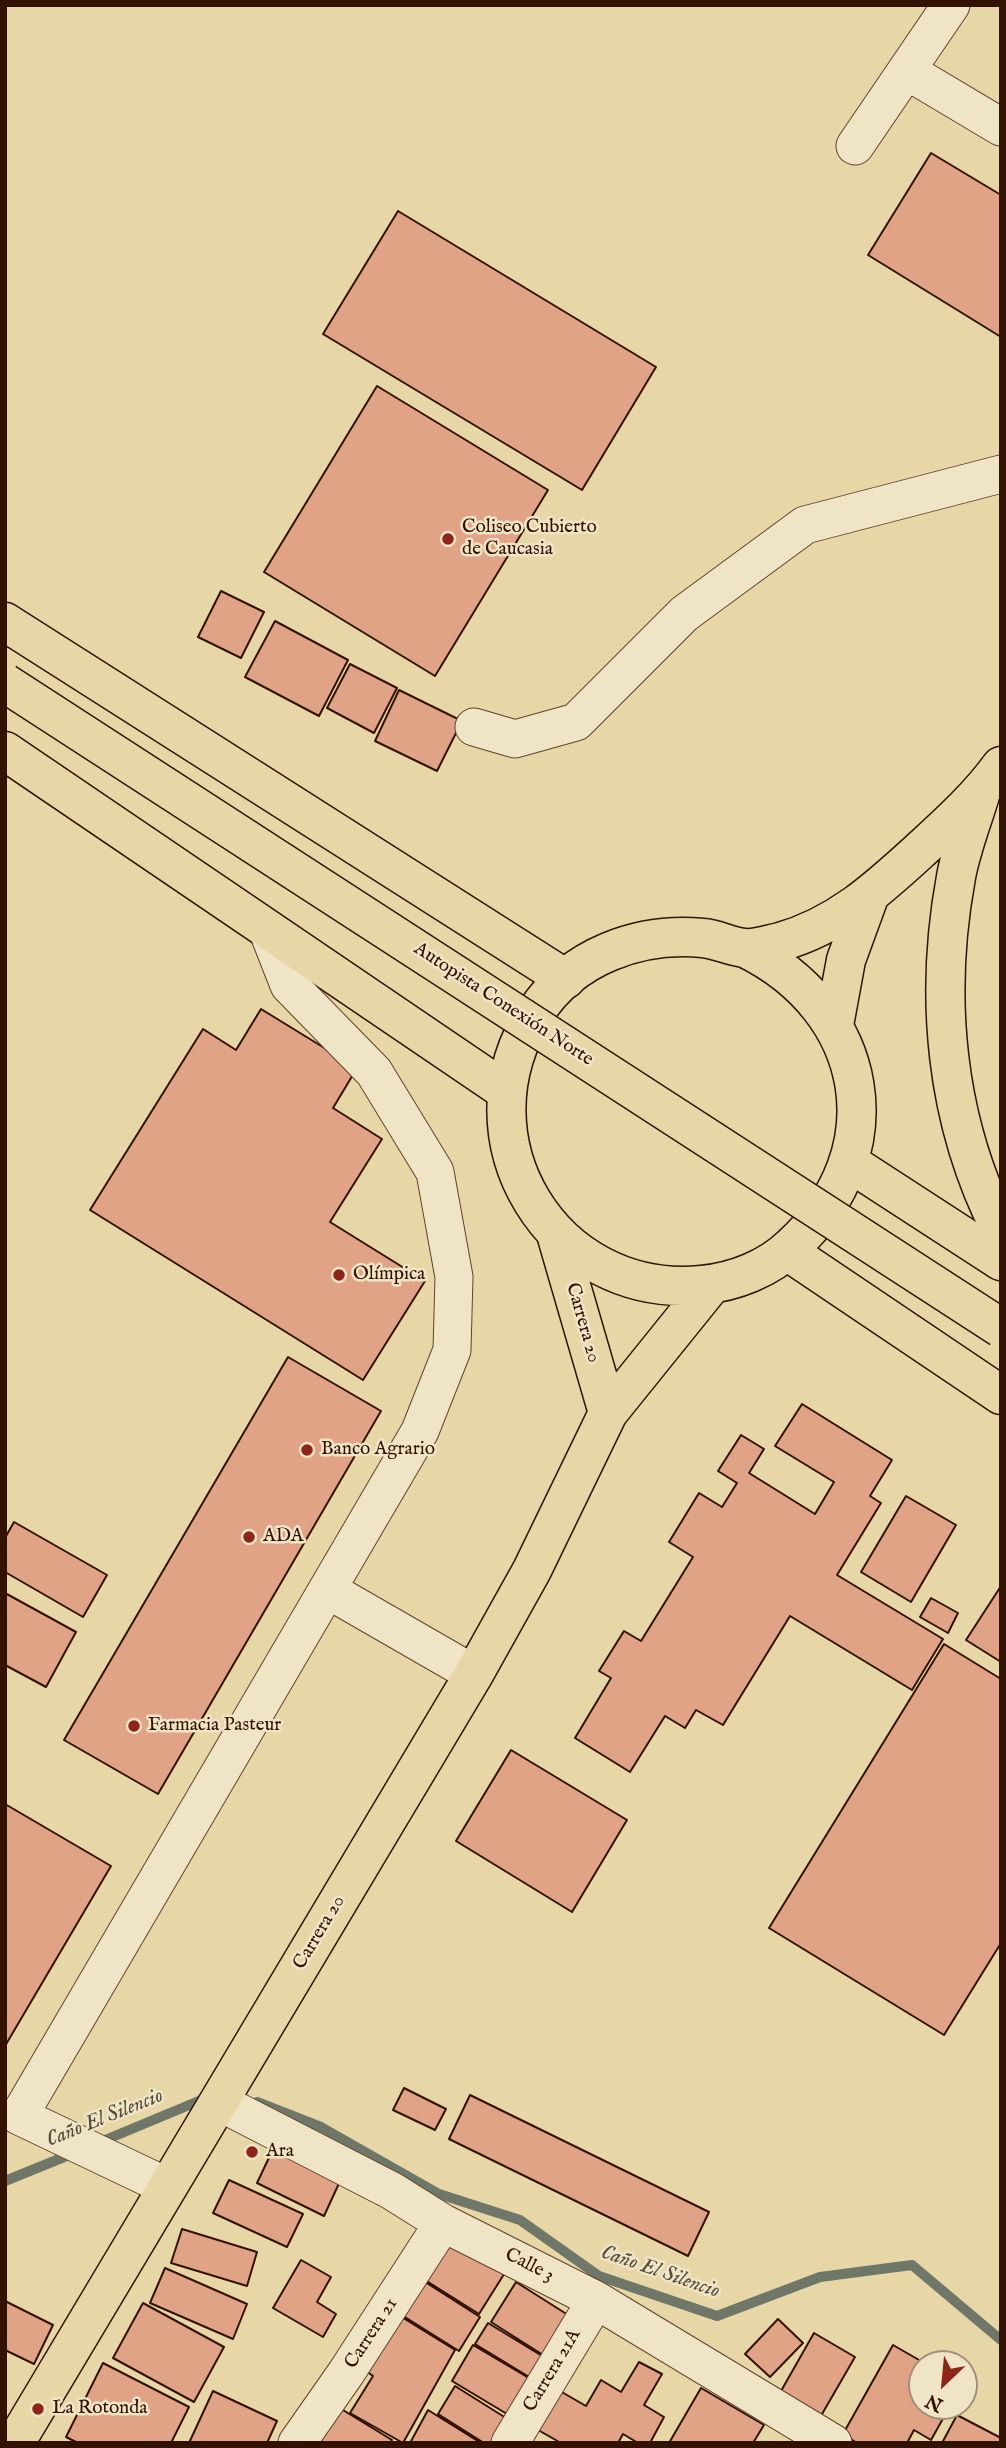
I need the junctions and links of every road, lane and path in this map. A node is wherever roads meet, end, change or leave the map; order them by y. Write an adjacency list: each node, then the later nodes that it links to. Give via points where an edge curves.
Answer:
1 (951, 5): 2 (street)
2 (907, 71): 3 (street); 4 (street)
3 (1001, 127)
4 (856, 146)
5 (1001, 474): 8 (street, via 805,525 684,614 576,722 515,739)
6 (5, 622): 14 (main road)
7 (5, 683): 23 (main road, Autopista Conexión Norte, bridge)
8 (474, 727)
9 (5, 751): 12 (main road)
10 (990, 781): 11 (main road); 18 (main road, via 956,875 944,957 946,1041 960,1123)
11 (869, 897): 13 (main road, via 811,931); 15 (main road, via 846,960)
12 (267, 929): 16 (main road); 26 (street, via 289,985 374,1072 435,1172 454,1276 453,1350 420,1431)
13 (745, 948): 14 (main road, via 708,938 670,936 632,942 597,957); 15 (main road, via 787,972)
14 (566, 979): 16 (main road, via 531,1020 517,1049)
15 (834, 1025): 17 (main road, via 846,1051 856,1097)
16 (506, 1091): 19 (main road, via 505,1122 521,1182)
17 (850, 1163): 20 (main road, via 821,1217); 21 (main road)
18 (1001, 1230)
19 (556, 1234): 22 (main road, via 602,1268 628,1278 684,1287); 25 (main road, Carrera 20)
20 (787, 1251): 22 (main road, via 764,1266); 24 (main road)
21 (1001, 1261)
22 (712, 1284): 25 (main road, Carrera 20)
23 (1001, 1328)
24 (1001, 1395)
25 (608, 1413): 27 (main road, Carrera 20, via 532,1570)
26 (328, 1590): 27 (street); 29 (street, via 19,2116 86,2148)
27 (474, 1674): 28 (main road, Carrera 20)
28 (219, 2102): 29 (main road, Carrera 20); 30 (street, Calle 3, via 393,2191)
29 (163, 2196): 33 (main road, Carrera 20)
30 (440, 2222): 31 (street, Calle 3); 34 (street, Carrera 21)
31 (596, 2300): 32 (street, Calle 3); 35 (street, Carrera 21A)
32 (812, 2438)
33 (15, 2443)
34 (297, 2443)
35 (510, 2443)

